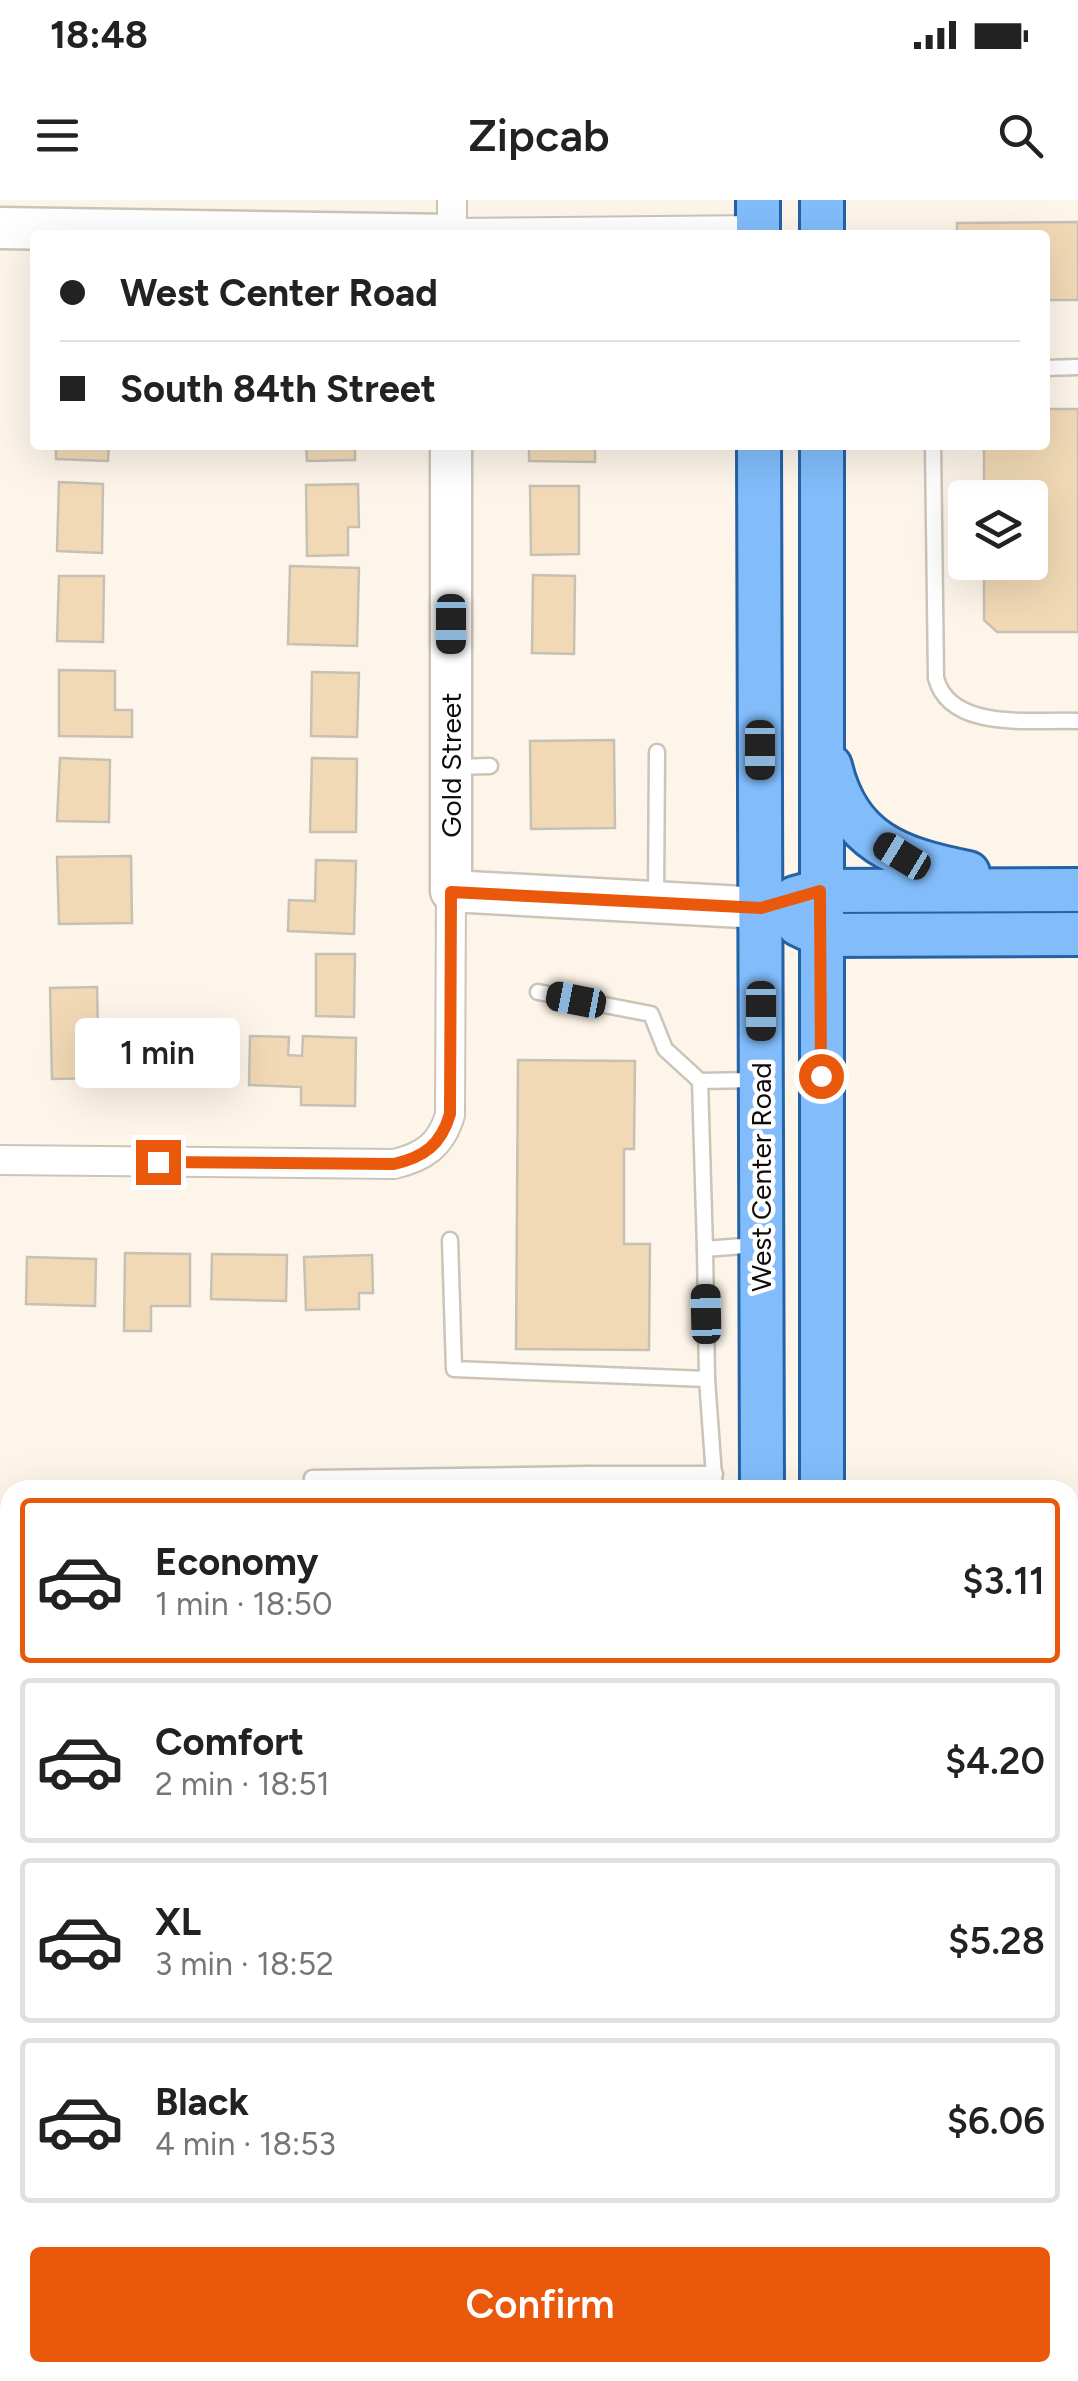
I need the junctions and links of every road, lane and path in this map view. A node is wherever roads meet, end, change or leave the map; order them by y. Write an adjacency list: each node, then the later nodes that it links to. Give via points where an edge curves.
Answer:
1 (822, 200): 5 (main road)
2 (452, 222): 3 (street); 4 (main road)
3 (758, 222)
4 (0, 228)
5 (822, 230)
6 (1078, 367): 7 (lane)
7 (1050, 368)
8 (452, 450): 17 (main road, Gold Street, via 470,766)
9 (759, 450): 19 (main road, West Center Road)
10 (822, 450): 13 (main road)
11 (933, 450): 12 (lane, via 940,695 972,714)
12 (1078, 721)
13 (820, 723): 15 (main road, via 839,800 849,818 881,844 922,864); 16 (main road)
14 (658, 752): 18 (lane)
15 (1065, 890): 16 (main road)
16 (820, 891): 19 (main road); 21 (main road)
17 (451, 892): 18 (main road); 25 (street, Gold Street, via 450,1114 438,1142 414,1159)
18 (656, 903): 19 (main road)
19 (761, 908): 21 (main road); 23 (main road, West Center Road)
20 (1078, 934): 21 (main road)
21 (820, 935): 34 (main road)
22 (538, 992): 24 (lane, via 651,1014 664,1049)
23 (761, 1080): 24 (lane); 27 (main road, West Center Road)
24 (700, 1081): 28 (lane)
25 (0, 1160)
26 (450, 1240): 29 (lane, via 454,1368)
27 (762, 1244): 28 (lane); 33 (main road, West Center Road)
28 (705, 1250): 29 (lane)
29 (707, 1379): 32 (lane)
30 (312, 1480): 31 (lane)
31 (450, 1480)
32 (715, 1480)
33 (762, 1480)
34 (822, 1480)

